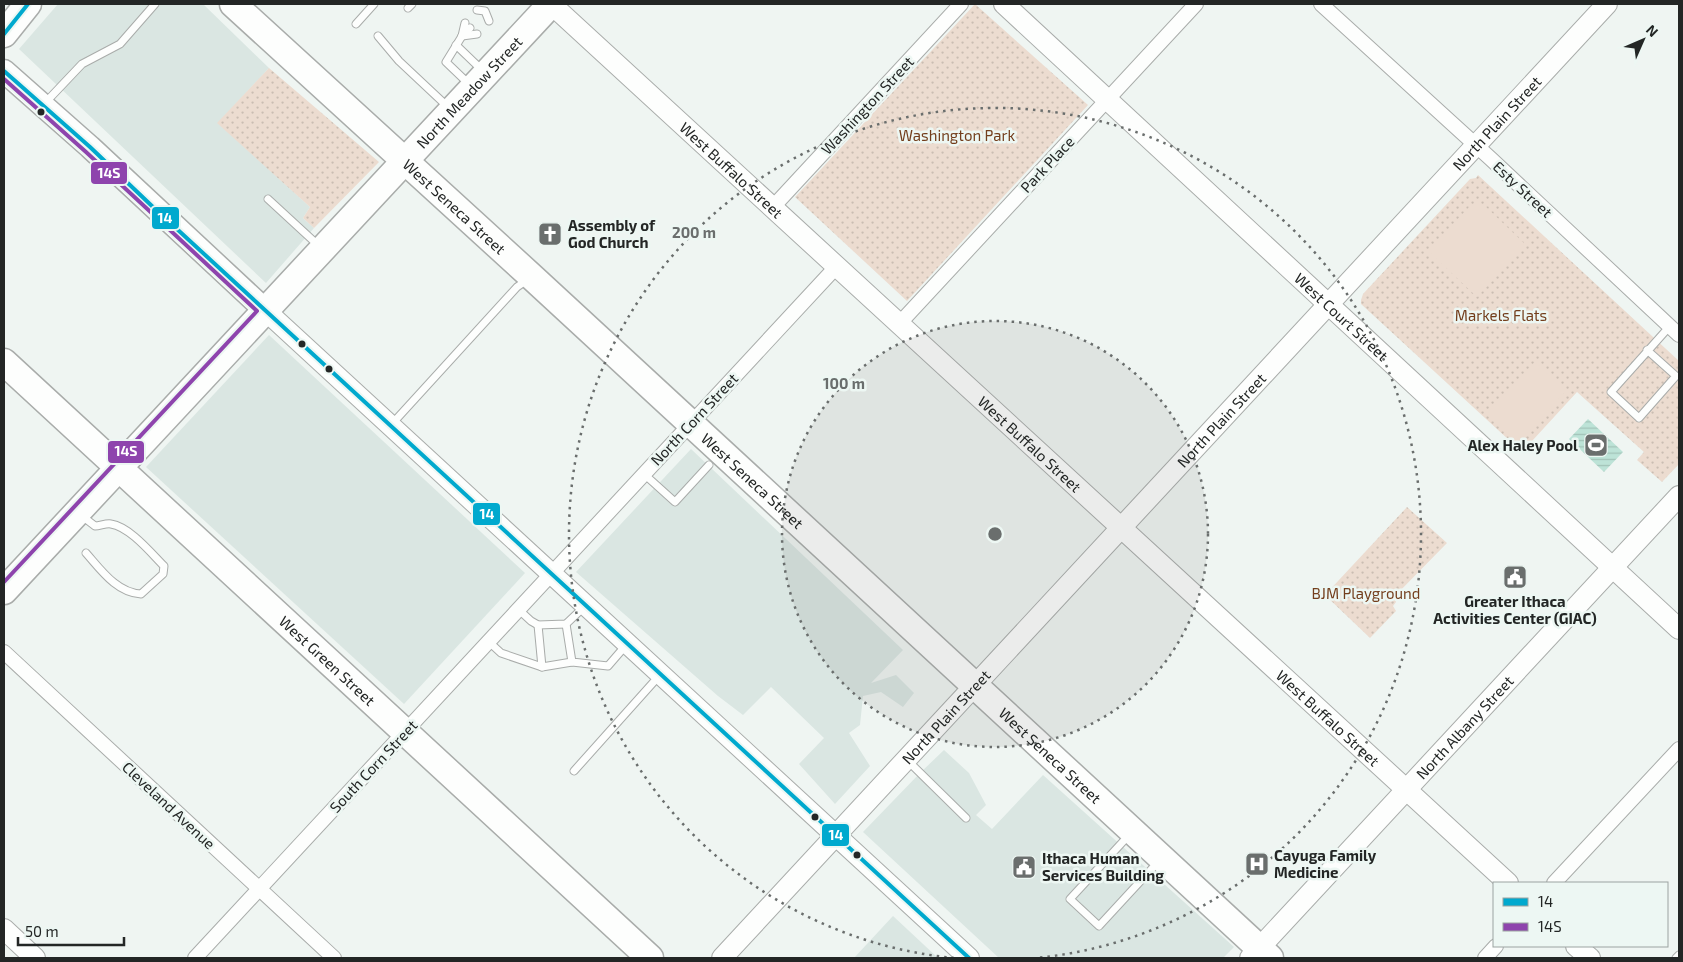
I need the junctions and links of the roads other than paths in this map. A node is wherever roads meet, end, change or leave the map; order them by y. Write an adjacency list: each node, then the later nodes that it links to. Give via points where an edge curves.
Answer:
1 (28, 4): 15 (highway)
2 (154, 4): 23 (lane, via 120,44 82,64)
3 (233, 4): 26 (highway, West Seneca Street)
4 (374, 4): 13 (lane)
5 (551, 4): 21 (highway, North Meadow Street); 28 (street, West Buffalo Street)
6 (961, 4): 28 (street, Washington Street)
7 (1004, 4): 22 (street, West Court Street)
8 (1196, 4): 22 (street, Park Place)
9 (1321, 4): 25 (street, Esty Street)
10 (1607, 4): 25 (street, North Plain Street)
11 (482, 10): 12 (lane)
12 (489, 21)
13 (356, 24)
14 (467, 26): 18 (lane)
15 (4, 34)
16 (476, 34): 18 (lane)
17 (378, 36): 24 (lane, via 399,61)
18 (462, 36): 19 (lane)
19 (456, 45): 21 (lane); 21 (lane, via 446,62)
20 (4, 71): 23 (main road)
21 (480, 81): 24 (highway, North Meadow Street)
22 (1107, 100): 32 (street, West Court Street); 34 (street, Park Place)
23 (42, 105): 33 (main road)
24 (452, 111): 26 (highway, North Meadow Street)
25 (1475, 146): 32 (street, North Plain Street); 35 (street, Esty Street)
26 (405, 162): 29 (highway, North Meadow Street); 31 (highway, West Seneca Street)
27 (268, 198): 29 (lane)
28 (773, 207): 30 (street, West Buffalo Street)
29 (323, 250): 33 (highway, North Meadow Street)
30 (837, 266): 34 (street, West Buffalo Street); 38 (street, North Corn Street)
31 (532, 277): 38 (highway, West Seneca Street); 39 (lane, via 516,287)
32 (1329, 305): 45 (street, North Plain Street); 47 (street, West Court Street)
33 (266, 311): 39 (street); 41 (highway, North Meadow Street)
34 (899, 324): 45 (street, West Buffalo Street)
35 (1674, 330): 36 (lane)
36 (1648, 350): 36 (lane, via 1676,376 1639,418 1611,392)
37 (4, 362): 41 (highway, West Green Street)
38 (690, 424): 42 (street, North Corn Street); 61 (highway, West Seneca Street)
39 (391, 426): 48 (street)
40 (709, 465): 42 (lane, via 675,502)
41 (119, 468): 44 (highway, North Meadow Street); 62 (highway, West Green Street)
42 (644, 474): 48 (street, North Corn Street)
43 (1679, 496): 47 (street, North Albany Street)
44 (77, 513): 46 (lane, via 95,526 109,524 120,527 136,538 164,566 163,574 141,594 132,594 108,577); 49 (highway, North Meadow Street)
45 (1122, 528): 61 (street, North Plain Street); 66 (street, West Buffalo Street)
46 (86, 553)
47 (1613, 567): 54 (street, West Court Street); 66 (street, North Albany Street)
48 (552, 573): 50 (street); 51 (street, South Corn Street)
49 (4, 592)
50 (586, 605): 52 (lane); 56 (street)
51 (518, 609): 53 (lane); 55 (street, South Corn Street)
52 (566, 624): 53 (lane); 58 (lane)
53 (538, 625): 59 (lane)
54 (1679, 629)
55 (488, 641): 59 (lane, via 501,654); 62 (street, South Corn Street)
56 (628, 644): 58 (lane, via 608,666); 60 (street)
57 (4, 652): 73 (street, Cleveland Avenue)
58 (572, 662): 59 (lane)
59 (542, 667)
60 (661, 674): 65 (lane); 69 (street)
61 (975, 687): 64 (street, North Plain Street); 68 (highway, West Seneca Street)
62 (404, 732): 73 (street, South Corn Street); 82 (highway, West Green Street)
63 (1679, 749): 72 (street)
64 (907, 760): 67 (lane); 69 (street, North Plain Street)
65 (574, 771)
66 (1407, 790): 71 (street, West Buffalo Street); 77 (street, North Albany Street)
67 (966, 818)
68 (1132, 831): 70 (highway, West Seneca Street); 70 (lane, via 1070,899 1099,926)
69 (836, 836): 83 (street, North Plain Street); 84 (street)
70 (1161, 858): 77 (highway, West Seneca Street)
71 (1507, 882)
72 (1555, 882)
73 (259, 889): 80 (street, South Corn Street); 81 (street, Cleveland Avenue)
74 (4, 929): 79 (street)
75 (1495, 947): 85 (street)
76 (1577, 947): 86 (street)
77 (1260, 955)
78 (1679, 955): 87 (lane)
79 (34, 958)
80 (194, 958)
81 (334, 958)
82 (650, 958)
83 (722, 958)
84 (969, 958)
85 (1485, 958)
86 (1590, 958)
87 (1676, 958)

